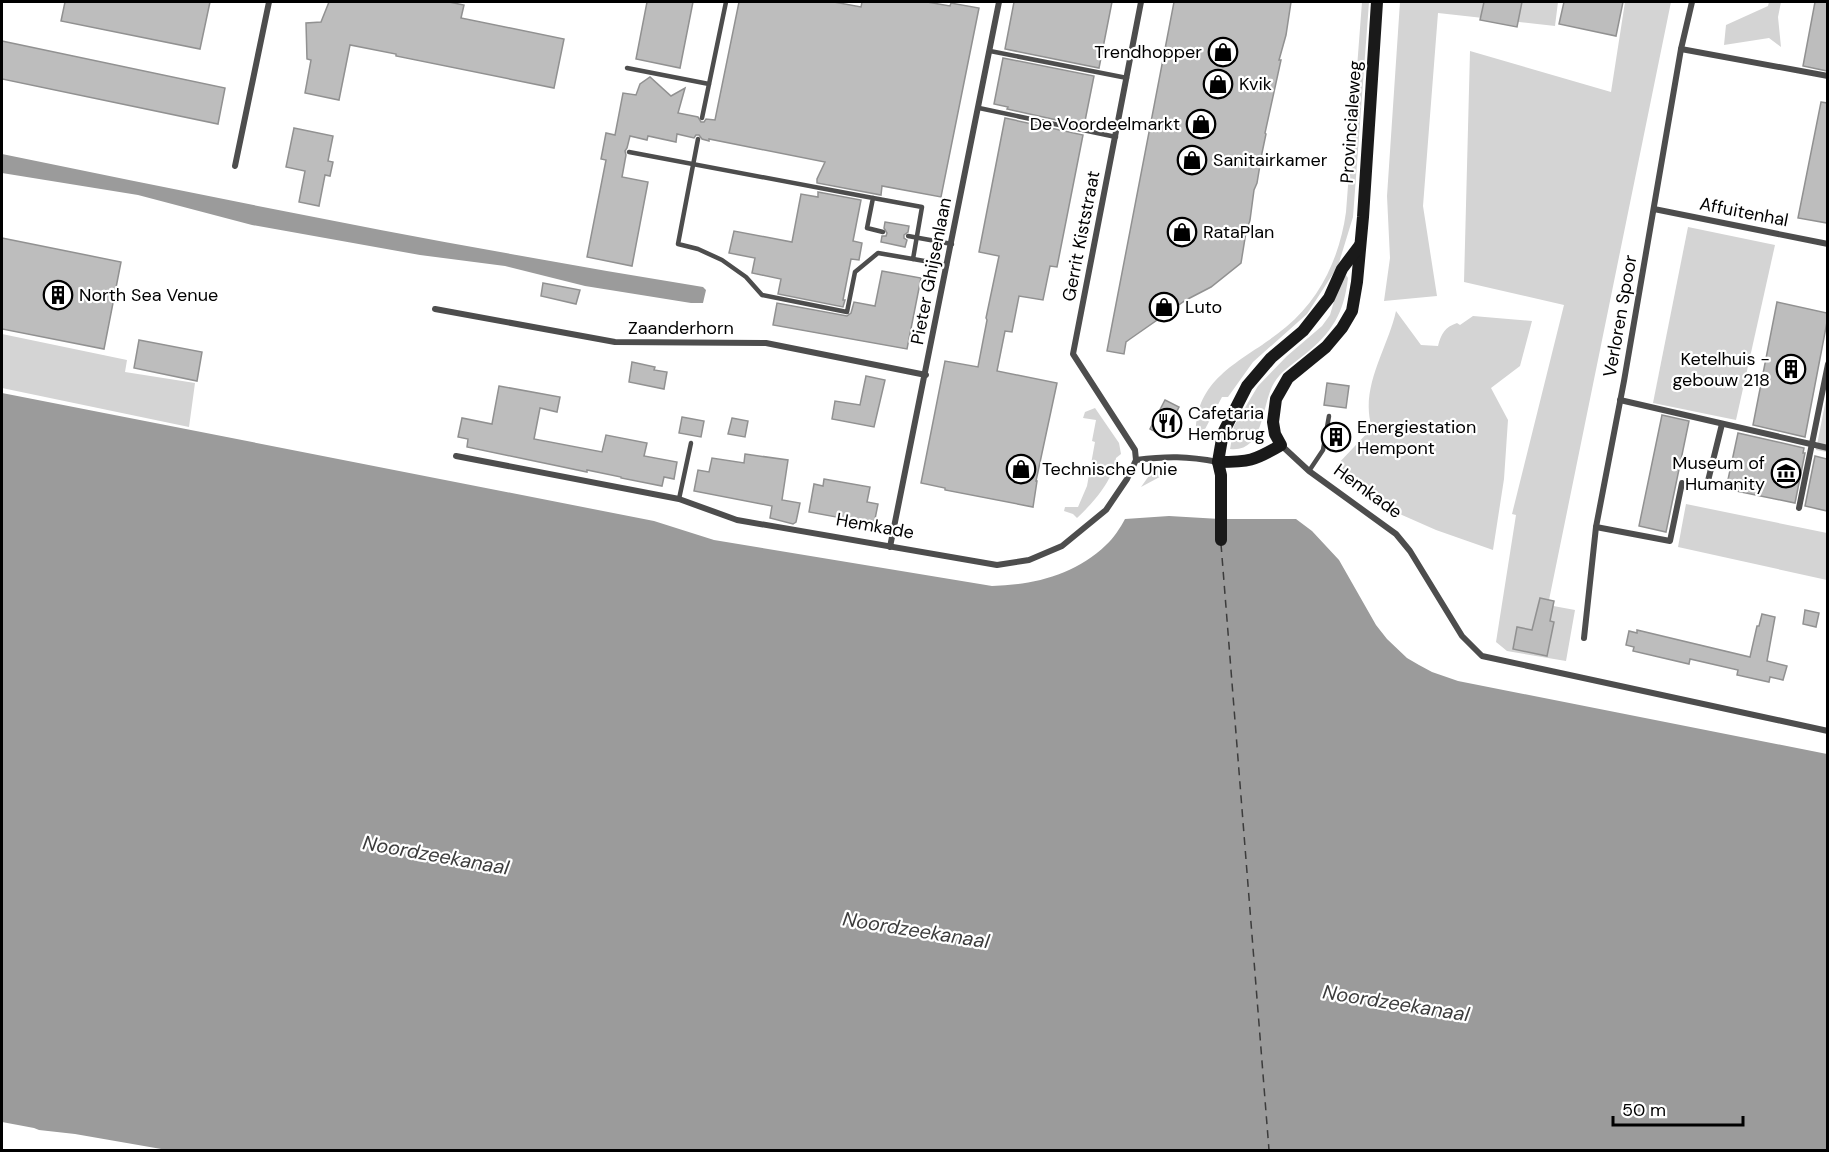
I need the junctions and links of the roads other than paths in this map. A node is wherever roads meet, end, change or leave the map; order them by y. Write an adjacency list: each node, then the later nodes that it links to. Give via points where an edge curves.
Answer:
1 (269, 2): 19 (street)
2 (726, 2): 12 (lane)
3 (999, 2): 8 (street, Pieter Ghijsenlaan)
4 (1141, 2): 11 (street, Gerrit Kiststraat)
5 (1377, 2): 27 (main road, Provincialeweg)
6 (1692, 2): 7 (street, Verloren Spoor)
7 (1681, 49): 10 (street); 21 (street, Verloren Spoor)
8 (990, 51): 11 (lane); 13 (street, Pieter Ghijsenlaan)
9 (627, 68): 12 (lane)
10 (1827, 76)
11 (1127, 78): 15 (street, Gerrit Kiststraat)
12 (709, 84): 14 (lane)
13 (979, 108): 15 (lane); 25 (street, Pieter Ghijsenlaan)
14 (702, 118)
15 (1116, 137): 41 (street, Gerrit Kiststraat, via 1073,354 1135,450)
16 (699, 139): 18 (lane)
17 (629, 152): 18 (lane)
18 (694, 164): 20 (lane); 28 (lane, via 678,244 722,260 746,277 762,296 847,312 855,272 878,253)
19 (236, 166)
20 (873, 198): 22 (lane, via 867,228); 24 (lane, via 922,207)
21 (1654, 209): 26 (street, Affuitenhal); 33 (street, Verloren Spoor)
22 (883, 232)
23 (908, 236): 24 (lane)
24 (916, 238): 25 (lane); 28 (lane)
25 (952, 244): 29 (street, Pieter Ghijsenlaan)
26 (1827, 244)
27 (1360, 245): 37 (main road, Provincialeweg, via 1352,311 1326,347 1288,378 1276,399 1273,422); 42 (main road, via 1342,269 1329,298 1303,331 1271,358 1247,386 1223,433)
28 (913, 259): 29 (lane)
29 (947, 265): 32 (street, Pieter Ghijsenlaan)
30 (435, 309): 32 (street, Zaanderhorn, via 615,342 766,343)
31 (1827, 364): 38 (street)
32 (926, 375): 50 (street, Pieter Ghijsenlaan)
33 (1620, 400): 35 (street); 48 (street, Verloren Spoor)
34 (1329, 416): 43 (lane, via 1323,450)
35 (1722, 424): 38 (street); 45 (street)
36 (691, 443): 46 (lane)
37 (1281, 445): 42 (main road, via 1244,462); 43 (street, Hemkade)
38 (1812, 445): 39 (street); 47 (street)
39 (1827, 448)
40 (456, 456): 46 (street, Hemkade)
41 (1136, 460): 42 (street, via 1164,456); 50 (street, Hemkade, via 1106,510 1062,546 1029,560 997,564)
42 (1218, 462): 49 (main road)
43 (1310, 471): 52 (street, Hemkade, via 1396,534 1462,636 1482,656)
44 (1682, 483): 48 (street, via 1670,541)
45 (1706, 489)
46 (680, 499): 50 (street, Hemkade, via 737,520)
47 (1798, 508)
48 (1596, 527): 51 (street, Verloren Spoor)
49 (1221, 540)
50 (890, 547)
51 (1584, 638)
52 (1827, 731)

